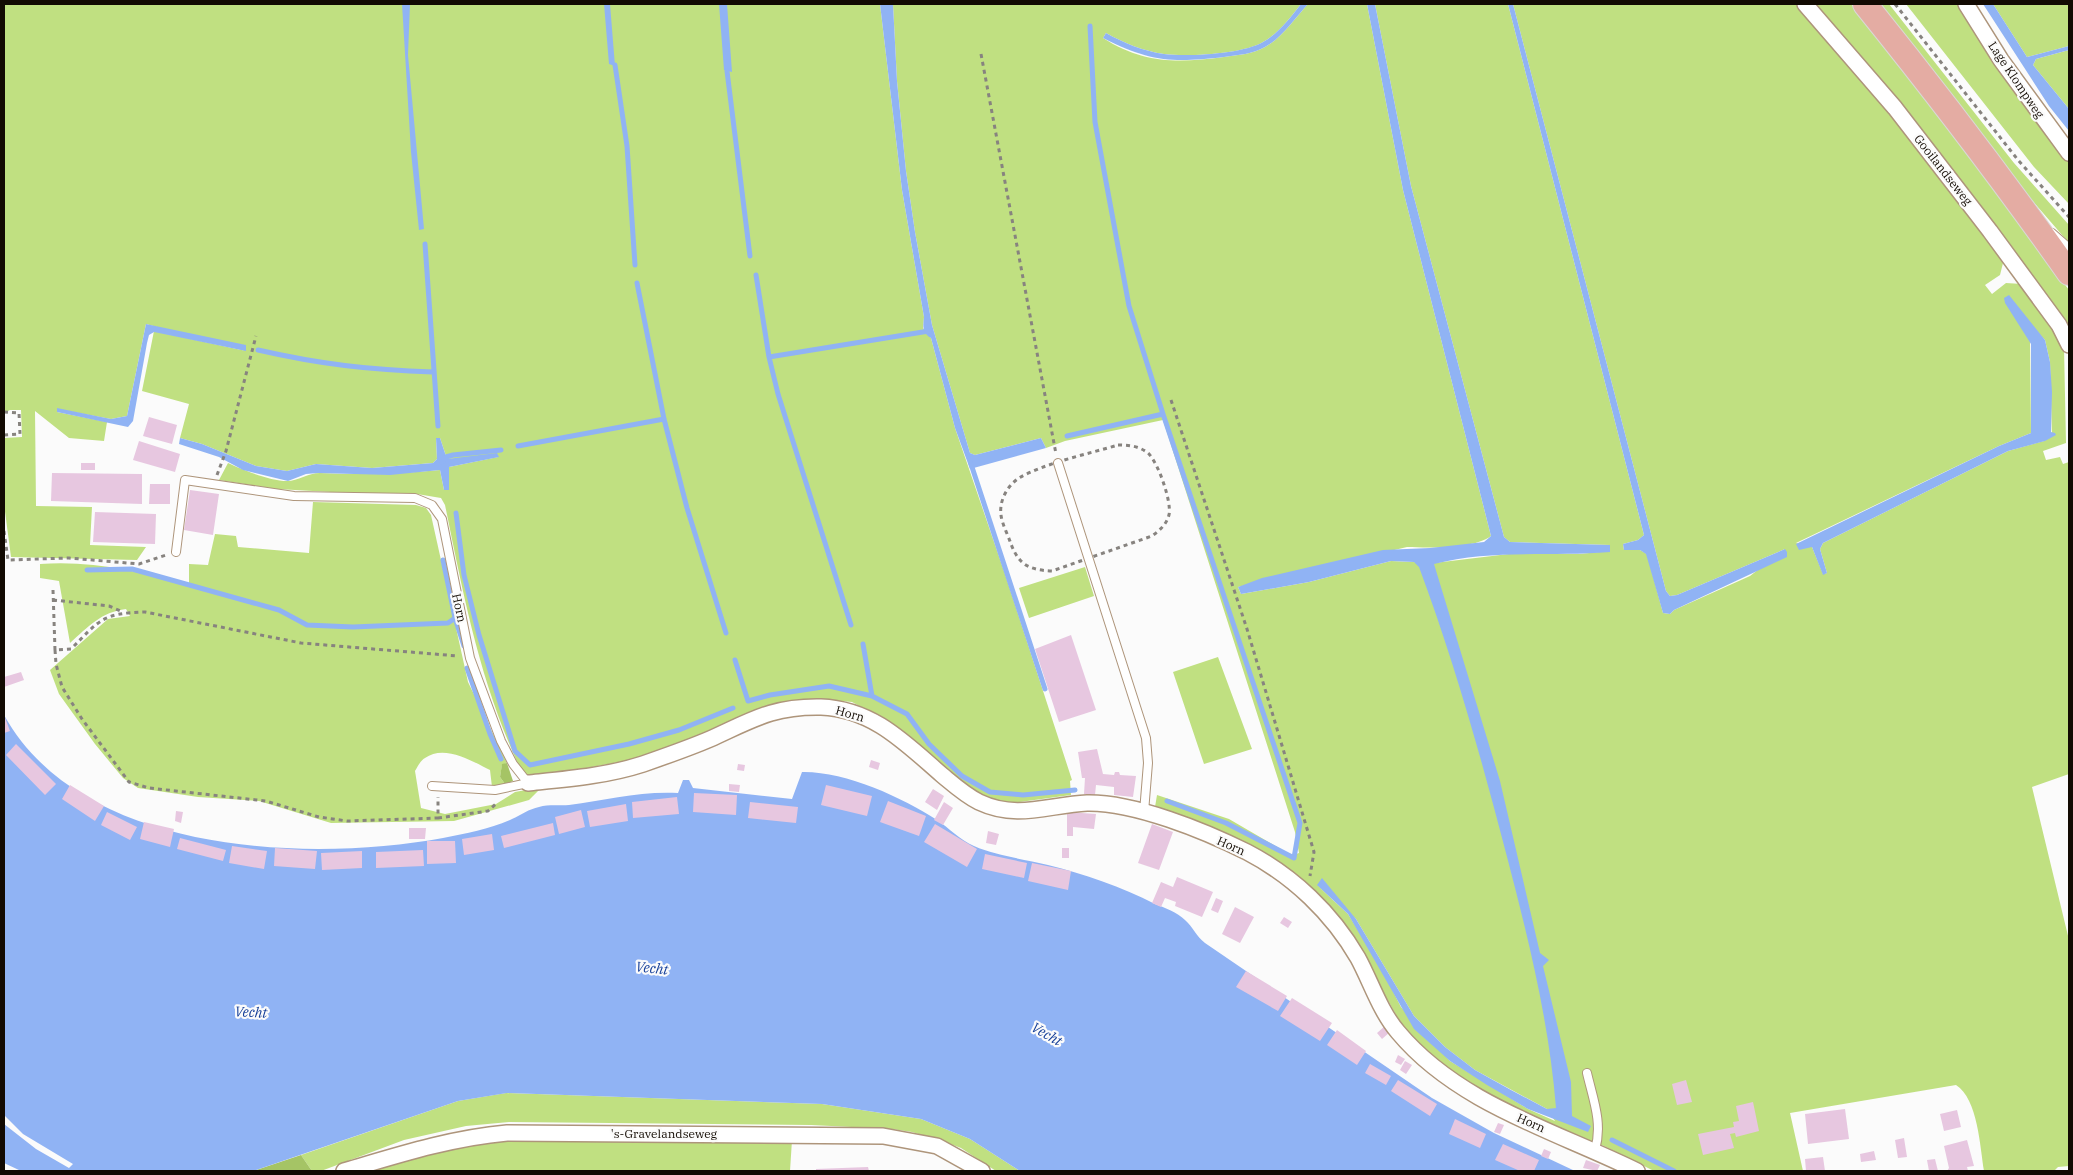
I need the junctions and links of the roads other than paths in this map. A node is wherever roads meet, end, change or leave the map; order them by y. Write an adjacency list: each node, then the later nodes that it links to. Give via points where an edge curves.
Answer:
1 (1805, 4): 8 (street, Gooilandseweg, via 1938,162 2059,325)
2 (1865, 4): 5 (main road)
3 (1966, 4): 4 (street, Lage Klompweg, via 2001,60)
4 (2069, 153)
5 (2025, 210): 6 (lane); 7 (main road)
6 (2069, 248)
7 (2069, 273)
8 (2069, 345)
9 (1058, 463): 13 (lane, via 1146,738 1148,763)
10 (176, 552): 11 (lane, Horn, via 185,480 294,496 424,500 432,504 442,519 470,658 501,740 513,764)
11 (528, 783): 12 (lane, via 494,790); 13 (street, Horn, via 604,774 707,740 765,713 822,707 855,713 882,724 959,790 1002,811 1050,809 1087,803)
12 (435, 786)
13 (1144, 812): 15 (street, Horn, via 1248,852 1303,888 1337,927 1397,1031 1434,1067 1499,1108)
14 (1587, 1072): 15 (lane, via 1599,1124 1600,1135)
15 (1595, 1150): 18 (street, Horn)
16 (344, 1171): 17 (street, 's-Gravelandseweg, via 414,1150 475,1136 507,1133 883,1136 936,1146)
17 (982, 1171)
18 (1637, 1171)

